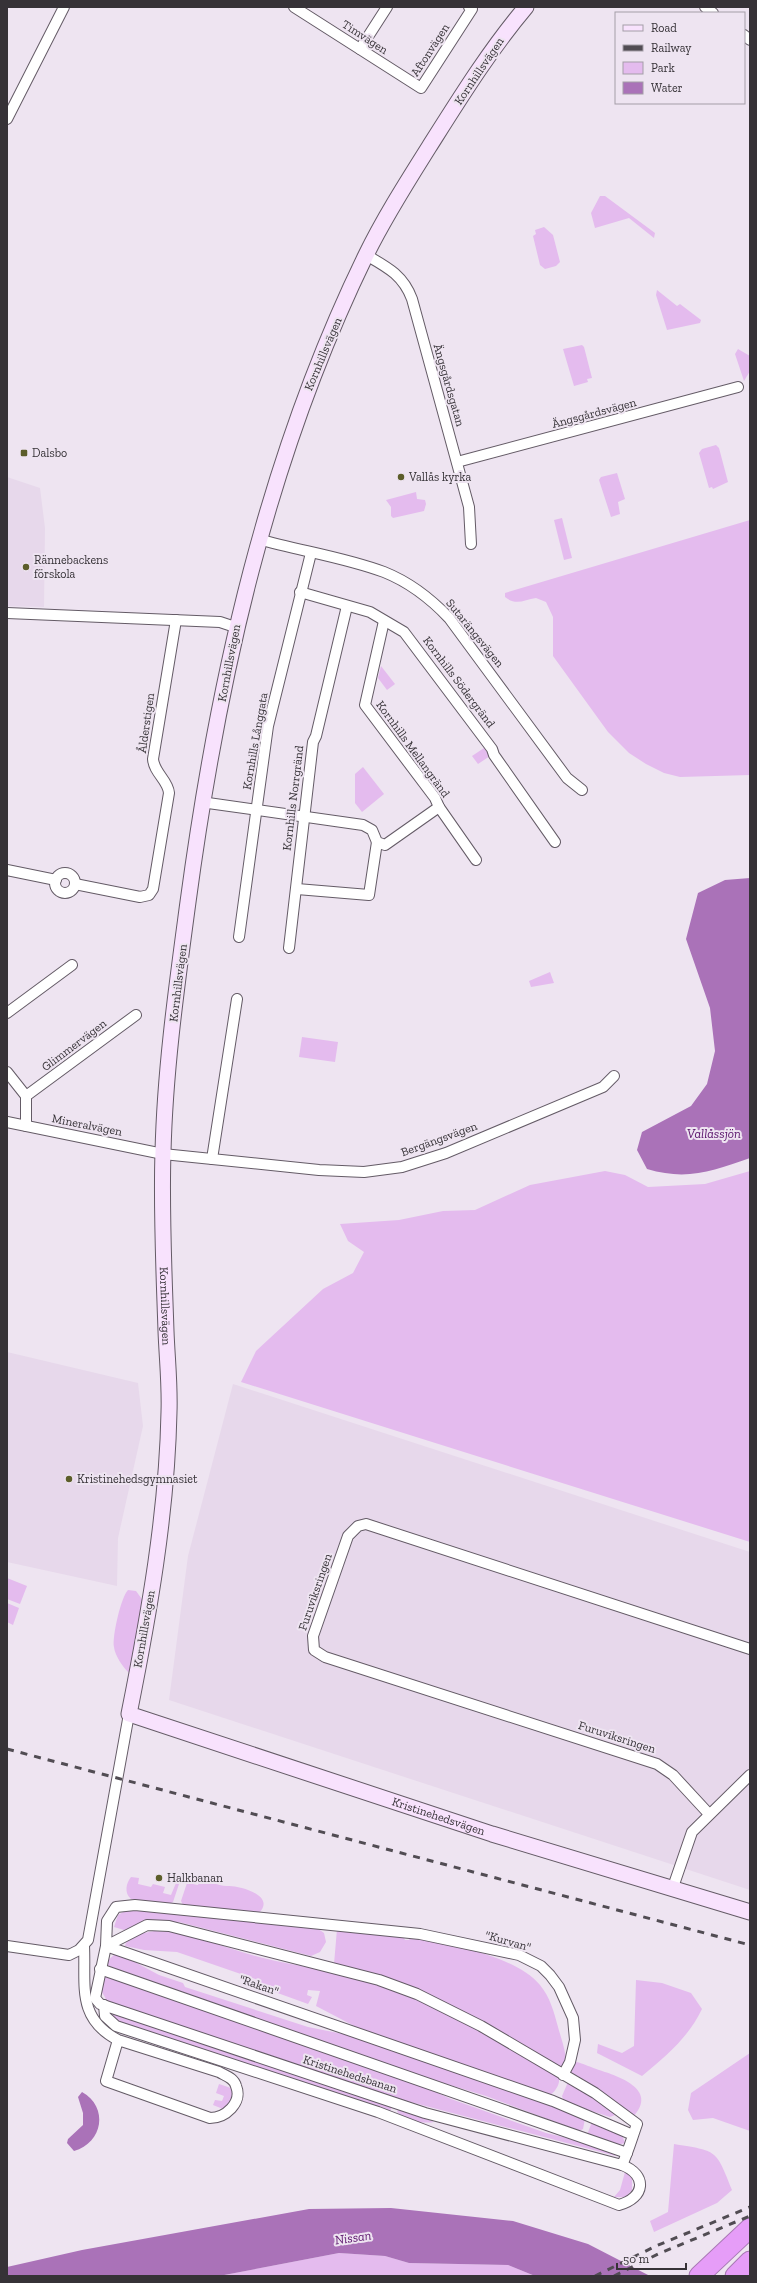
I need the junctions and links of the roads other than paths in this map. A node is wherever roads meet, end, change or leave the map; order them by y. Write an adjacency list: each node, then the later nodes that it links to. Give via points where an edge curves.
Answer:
1 (64, 7): 8 (street)
2 (294, 7): 6 (street, Timvägen)
3 (387, 7): 6 (street)
4 (469, 7): 7 (street, Aftonvägen, via 472,9)
5 (526, 7): 9 (street, Kornhillsvägen, via 480,64)
6 (360, 49): 7 (street, Timvägen)
7 (421, 88)
8 (7, 119)
9 (366, 255): 11 (street, Ängsgårdsgatan, via 398,274 408,289); 12 (street, Kornhillsvägen, via 312,377 277,474)
10 (738, 387): 11 (street, Ängsgårdsvägen)
11 (457, 462): 13 (street, Ängsgårdsgatan, via 469,507)
12 (258, 539): 14 (street, Sutarängsvägen); 20 (street, Kornhillsvägen)
13 (471, 544)
14 (311, 553): 15 (street, Kornhills Långgata); 21 (street, Sutarängsvägen, via 384,572 432,601 449,618 567,778)
15 (300, 592): 16 (street, Kornhills Södergränd); 24 (street, Kornhills Långgata, via 268,726)
16 (347, 606): 19 (street, Kornhills Södergränd, via 370,612); 25 (street, Kornhills Norrgränd, via 313,742)
17 (7, 612): 18 (street)
18 (176, 620): 20 (street, via 220,622); 29 (street, Ålderstigen, via 153,759 168,786 169,793 154,889 149,895 140,897 75,884 71,891 62,892 57,888 56,880)
19 (384, 620): 23 (street, Kornhills Mellangränd, via 365,705 435,798); 26 (street, Kornhills Södergränd, via 404,632 436,671)
20 (235, 627): 22 (street, Kornhillsvägen)
21 (582, 790)
22 (201, 802): 24 (street); 42 (street, Kornhillsvägen, via 177,990)
23 (439, 807): 27 (street); 28 (street, Kornhills Mellangränd)
24 (257, 809): 25 (street); 31 (street, Kornhills Långgata)
25 (303, 817): 27 (street, via 368,827); 30 (street, Kornhills Norrgränd)
26 (555, 842)
27 (381, 843): 30 (street, via 369,895)
28 (476, 860)
29 (7, 870)
30 (297, 888): 32 (street, Kornhills Norrgränd)
31 (239, 937)
32 (289, 948)
33 (72, 964): 35 (street)
34 (237, 999): 43 (street)
35 (7, 1013)
36 (136, 1015): 39 (street, Glimmervägen)
37 (7, 1072): 39 (street)
38 (614, 1076): 43 (street, Bergängsvägen, via 603,1087 446,1153 402,1166 364,1172)
39 (26, 1096): 41 (street)
40 (7, 1122): 41 (street, Mineralvägen)
41 (26, 1126): 42 (street, Mineralvägen)
42 (163, 1154): 43 (street, Bergängsvägen); 45 (street, Kornhillsvägen, via 163,1240 169,1409 165,1480 160,1530)
43 (212, 1159)
44 (750, 1649): 47 (street, Furuviksringen, via 366,1524 358,1526 348,1536 313,1636 314,1650 325,1657 657,1764 673,1775)
45 (129, 1714): 48 (street, Kristinehedsvägen); 51 (street, Kornhillsvägen, via 88,1940)
46 (750, 1775): 47 (street)
47 (710, 1814): 48 (street, via 692,1832)
48 (672, 1890): 49 (street, Kristinehedsvägen)
49 (750, 1912)
50 (7, 1946): 51 (street, via 69,1955)
51 (84, 1946): 54 (street, Kornhillsvägen)
52 (106, 1946): 53 (street); 57 (street, via 147,1925 169,1926 379,1980 446,2007); 57 (street, "Kurvan", via 107,1921 116,1907 124,1905 420,1934 519,1955 540,1966 559,1987 573,2018 575,2040 570,2062); 58 (street, "Rakan", via 553,2101)
53 (100, 1969): 55 (street, via 95,1998); 59 (street)
54 (86, 2001): 55 (street, Kristinehedsbanan); 56 (street, Kornhillsvägen, via 96,2024)
55 (101, 2003): 60 (street, Kristinehedsbanan, via 425,2113); 60 (street, via 105,2016 116,2026 378,2112 618,2205 632,2200 640,2187 635,2172)
56 (118, 2040): 56 (street, Kornhillsvägen, via 231,2078 238,2092 231,2109 218,2118 210,2118 106,2081)
57 (563, 2075): 58 (street, via 596,2093 637,2124)
58 (633, 2135): 59 (street)
59 (627, 2153): 60 (street)
60 (622, 2165)
61 (750, 2228): 63 (highway)
62 (750, 2261): 64 (highway)
63 (700, 2276)
64 (735, 2276)

